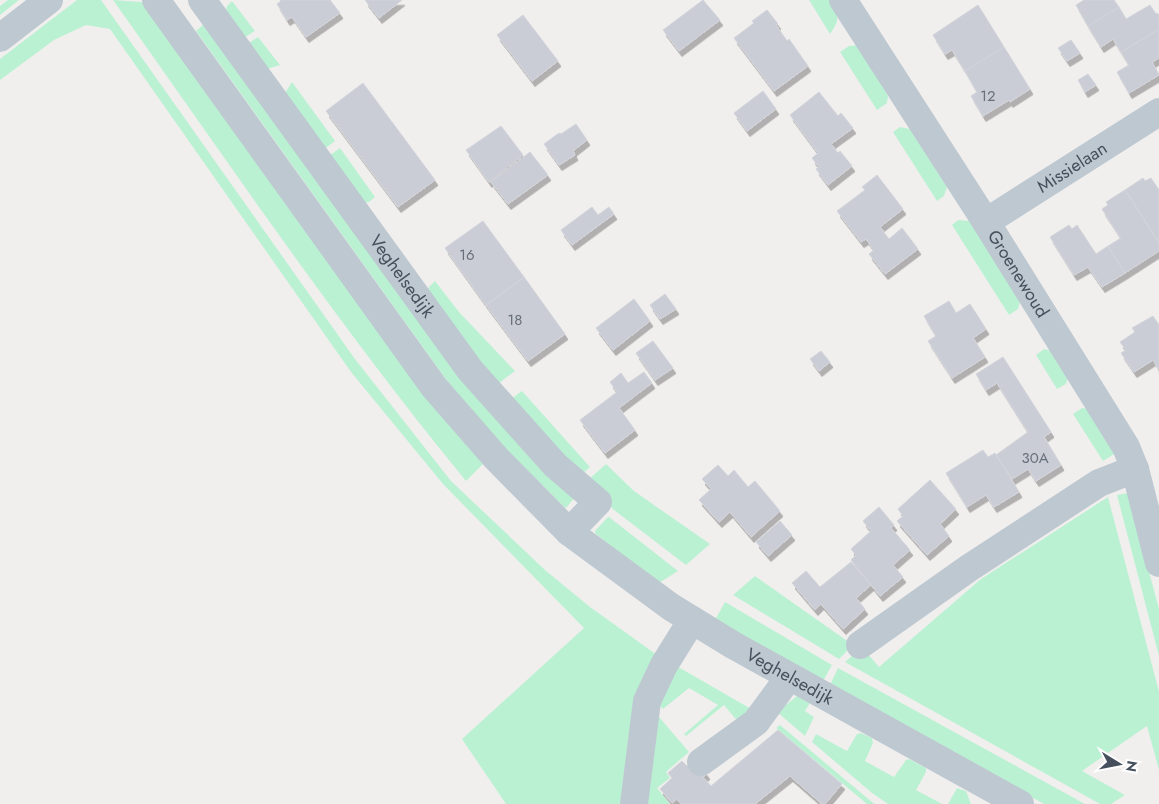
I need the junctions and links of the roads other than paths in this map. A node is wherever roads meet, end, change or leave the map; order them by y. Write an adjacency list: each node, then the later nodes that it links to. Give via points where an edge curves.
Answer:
1 (49, 0): 5 (street)
2 (156, 0): 9 (street, Veghelsedijk, via 434,387 496,458)
3 (202, 0): 9 (street, Veghelsedijk, via 470,370 554,465 598,502)
4 (843, 0): 7 (street, Groenewoud)
5 (0, 38)
6 (1159, 112): 7 (street, Missielaan)
7 (986, 222): 8 (street, Groenewoud, via 1126,447)
8 (1135, 469): 10 (street, Groenewoud); 12 (street, via 1099,483 969,568)
9 (569, 532): 11 (street, Veghelsedijk)
10 (1159, 563)
11 (692, 620): 13 (street, Veghelsedijk); 16 (street, via 664,664 647,701)
12 (860, 645)
13 (789, 677): 14 (street, via 756,722); 15 (street, Veghelsedijk)
14 (701, 762)
15 (1002, 800)
16 (634, 804)

